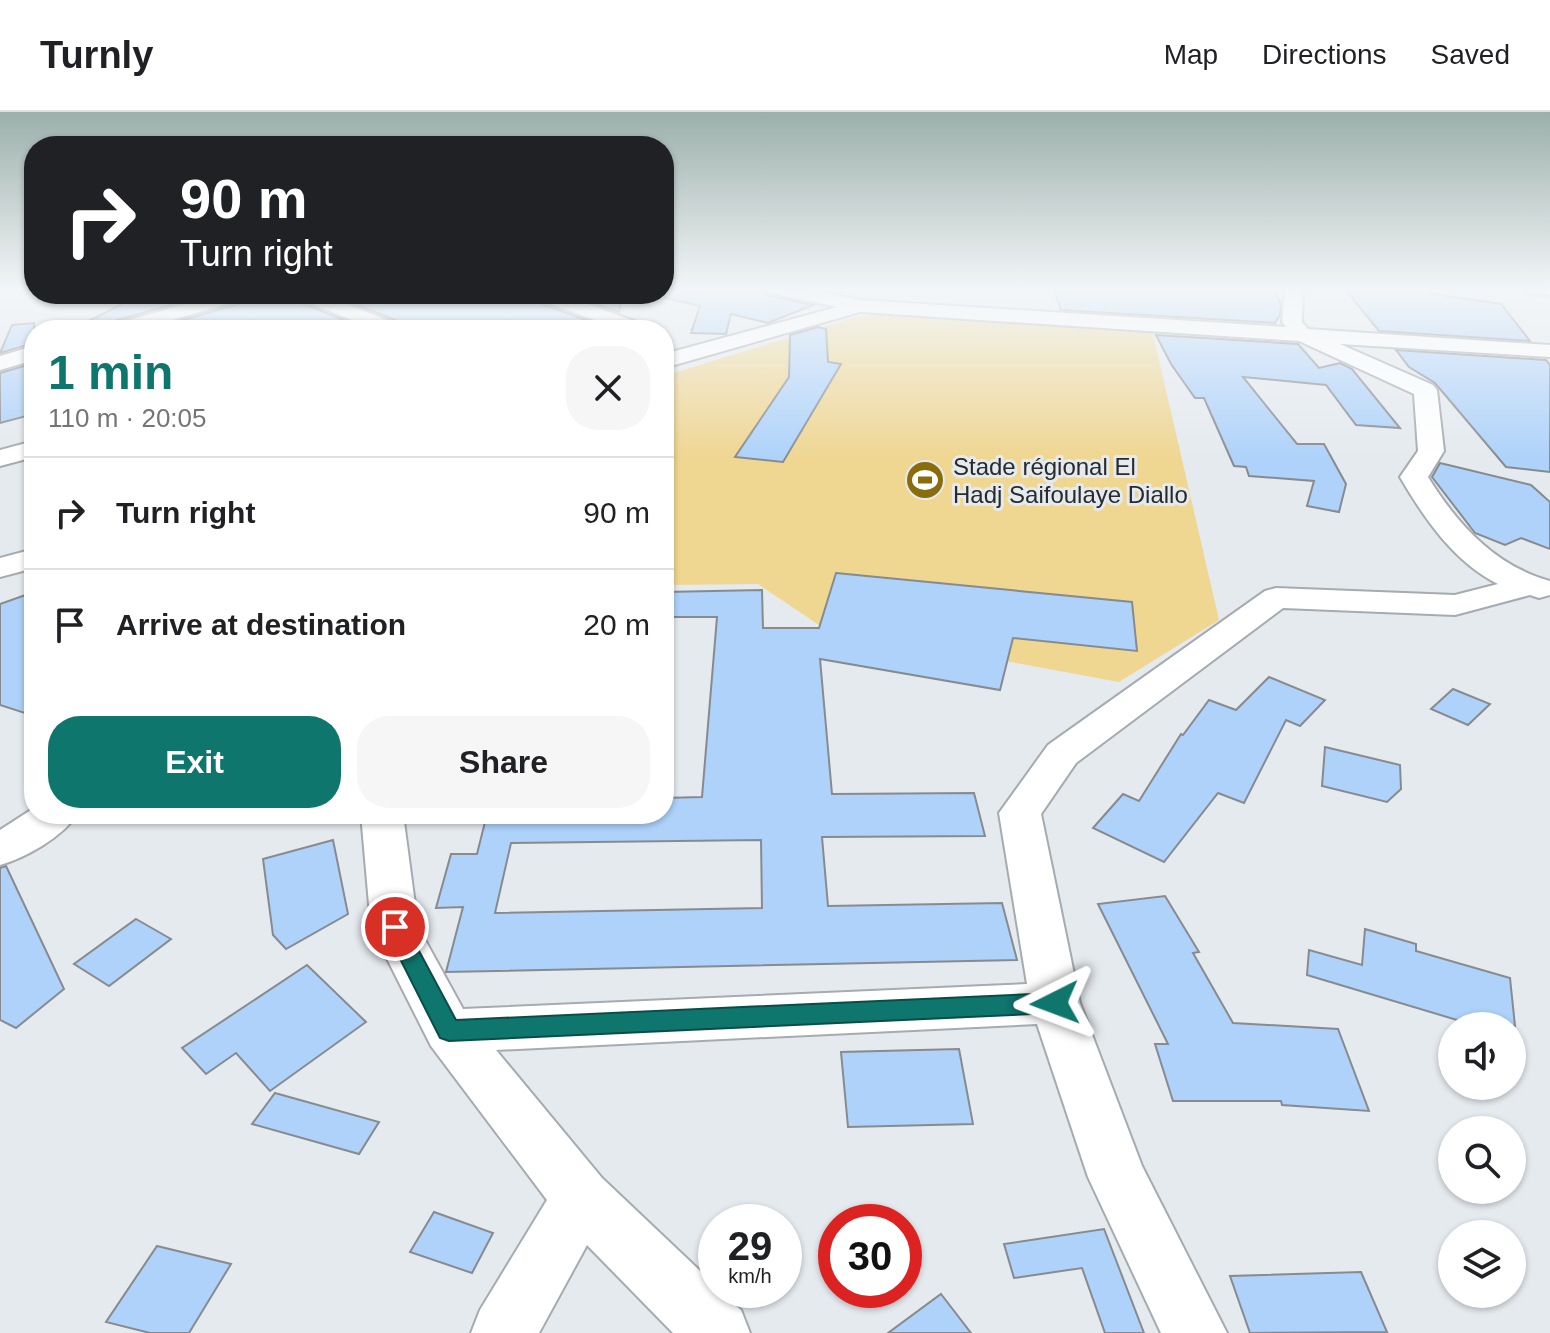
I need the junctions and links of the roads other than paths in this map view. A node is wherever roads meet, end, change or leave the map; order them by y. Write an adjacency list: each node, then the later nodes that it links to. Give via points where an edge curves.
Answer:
1 (683, 345): 6 (street)
2 (721, 345): 6 (street)
3 (1325, 345): 15 (street, via 1425,390 1431,451 1414,477 1431,508 1477,558)
4 (1462, 345): 7 (street)
5 (674, 351): 6 (street)
6 (699, 351): 9 (street)
7 (1550, 351)
8 (24, 356): 10 (street)
9 (674, 358)
10 (0, 363)
11 (24, 452): 12 (street)
12 (0, 458)
13 (24, 561): 14 (street)
14 (0, 568)
15 (1539, 588): 19 (street, via 1455,605 1276,598 1062,754 1020,813)
16 (40, 824): 18 (street)
17 (383, 824): 20 (street, via 395,927)
18 (0, 850)
19 (1055, 1003): 20 (street); 24 (street, via 1117,1177)
20 (449, 1031): 21 (street)
21 (581, 1198): 22 (street); 23 (street)
22 (503, 1333)
23 (718, 1333)
24 (1195, 1333)

